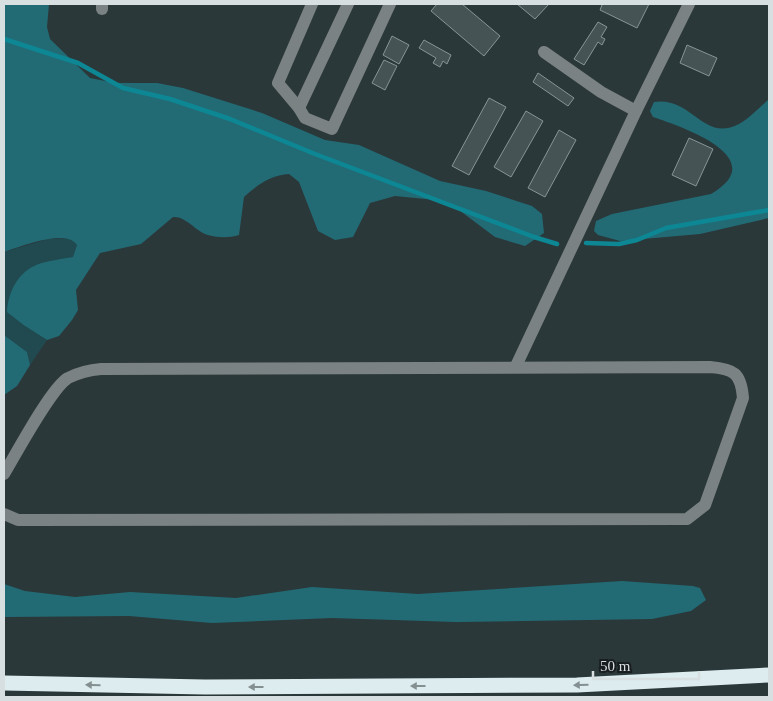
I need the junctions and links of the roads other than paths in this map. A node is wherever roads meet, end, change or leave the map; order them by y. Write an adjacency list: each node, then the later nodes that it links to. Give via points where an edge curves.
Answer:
1 (312, 4): 6 (street, via 278,83)
2 (348, 4): 6 (street)
3 (689, 4): 7 (street)
4 (387, 5): 6 (street, via 332,129 305,118)
5 (544, 52): 7 (street, via 601,92)
6 (299, 108)
7 (636, 111): 8 (street)
8 (516, 366): 9 (street, via 101,368 84,371 66,379 52,394); 10 (street, via 710,367 726,368 737,375 743,398 705,505 687,519 679,520 18,520)
9 (4, 474)
10 (4, 514)
11 (769, 675): 13 (highway, one-way to 13, via 577,685)
12 (4, 683): 13 (highway, one-way to 12)
13 (203, 692)

